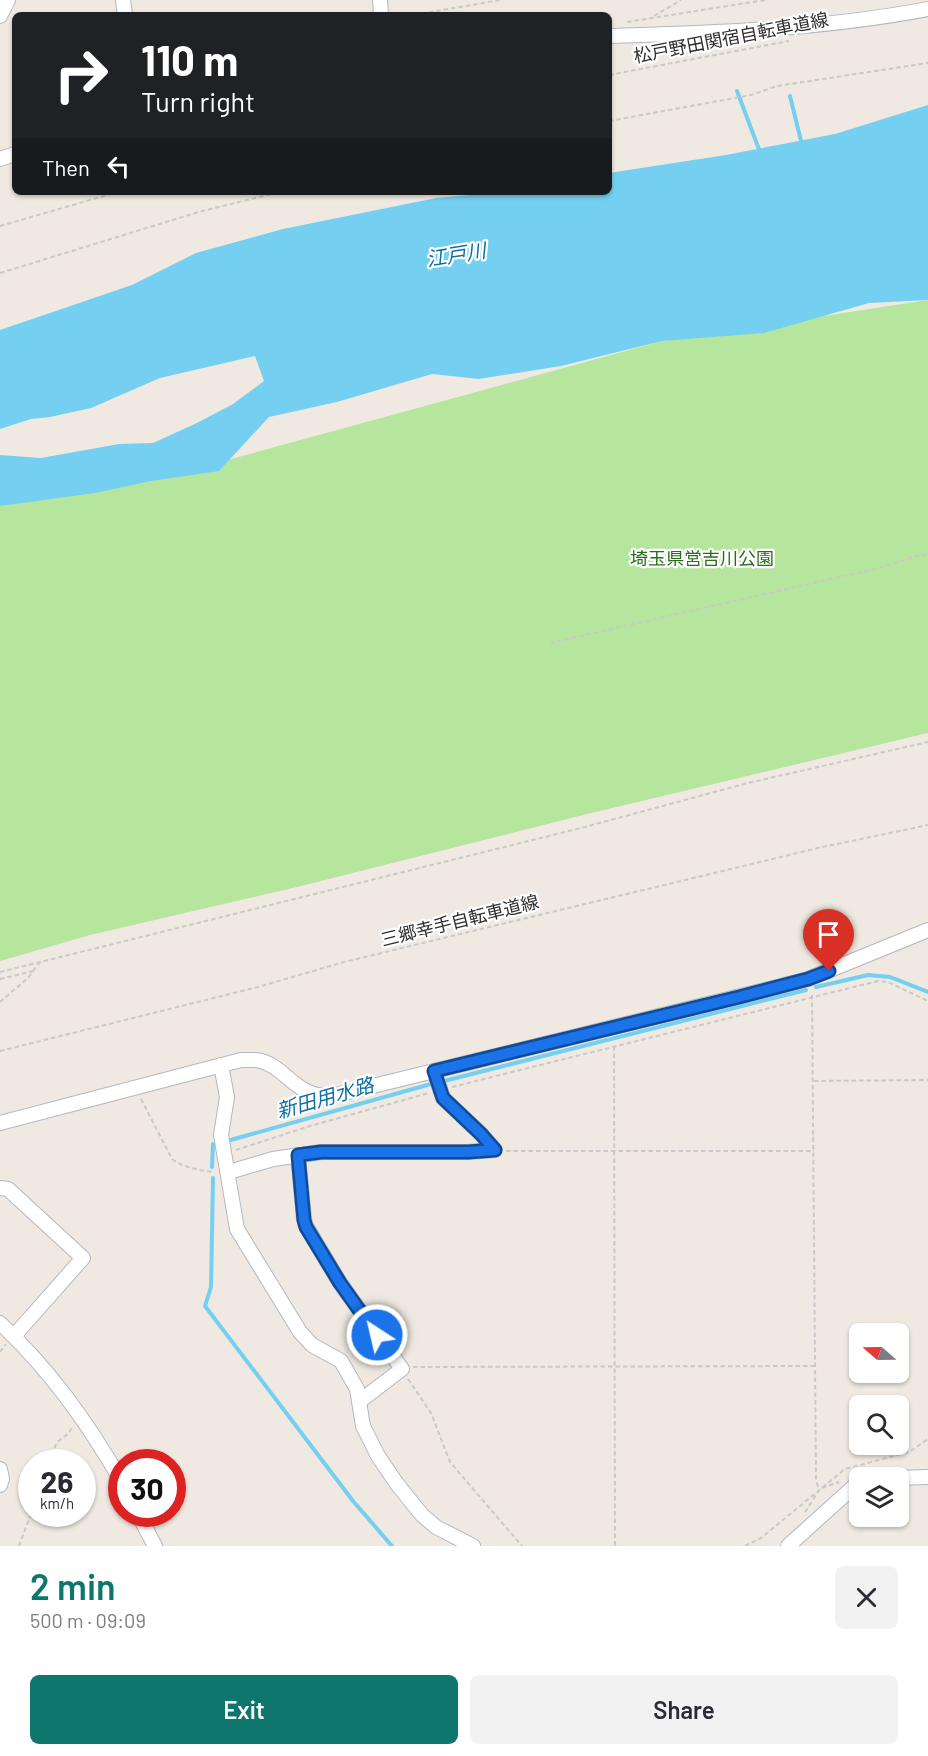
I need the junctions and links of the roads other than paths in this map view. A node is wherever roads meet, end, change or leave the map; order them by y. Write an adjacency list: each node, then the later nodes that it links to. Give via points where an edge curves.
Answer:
1 (8, 0): 3 (street)
2 (928, 9): 4 (street, via 818,26)
3 (0, 16)
4 (612, 36)
5 (928, 930): 7 (street, via 808,979)
6 (222, 1065): 7 (street, via 257,1060 301,1090 322,1096); 8 (street); 10 (street, via 227,1097 221,1135)
7 (434, 1071): 9 (street, via 443,1098 495,1150)
8 (0, 1123)
9 (298, 1155): 10 (street); 14 (street, via 306,1227 340,1283 402,1369)
10 (229, 1172): 14 (street, via 240,1236 300,1332 312,1345 341,1361)
11 (0, 1188): 13 (street, via 8,1189 83,1258)
12 (0, 1323): 13 (street)
13 (14, 1336): 15 (street, via 83,1418)
14 (360, 1401): 23 (street, via 363,1426 397,1484 436,1527)
15 (108, 1459)
16 (0, 1469): 19 (street)
17 (928, 1477): 18 (street)
18 (909, 1478)
19 (0, 1485)
20 (849, 1491): 24 (street)
21 (145, 1527): 22 (street)
22 (155, 1546)
23 (473, 1546)
24 (788, 1546)

